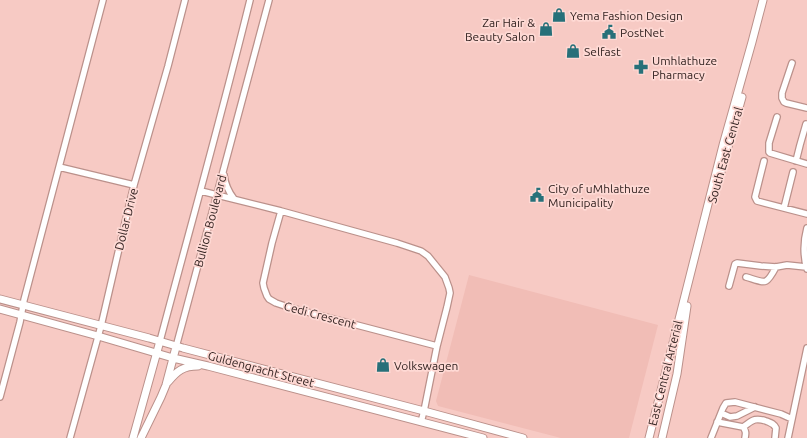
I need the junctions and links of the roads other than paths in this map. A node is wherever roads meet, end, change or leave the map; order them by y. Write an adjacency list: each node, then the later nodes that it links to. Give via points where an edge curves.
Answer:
1 (103, 0): 14 (street)
2 (185, 0): 17 (street, Dollar Drive)
3 (250, 0): 18 (street, Bullion Boulevard)
4 (269, 0): 15 (street, Bullion Boulevard)
5 (763, 0): 31 (street, South East Central, via 723,145)
6 (767, 0): 31 (street, South East Central)
7 (792, 63): 8 (street, via 782,98 786,103)
8 (807, 108)
9 (776, 117): 12 (street, via 768,151)
10 (806, 124): 12 (street)
11 (764, 161): 21 (street, via 755,197 757,200)
12 (796, 161): 13 (street)
13 (807, 164)
14 (59, 166): 17 (street); 30 (street)
15 (223, 170): 19 (street, Bullion Boulevard); 20 (street, via 224,181)
16 (794, 172): 21 (street)
17 (134, 185): 34 (street, Dollar Drive)
18 (201, 192): 19 (street); 36 (street, Bullion Boulevard)
19 (216, 195): 20 (street); 37 (street, Bullion Boulevard)
20 (234, 199): 22 (street)
21 (784, 208): 23 (street)
22 (281, 211): 38 (street, via 412,247 428,256 445,277 450,293); 38 (street, Cedi Crescent, via 263,283 266,296 288,307)
23 (807, 214)
24 (807, 228): 26 (street, via 804,255)
25 (776, 266): 26 (street); 27 (street, via 766,281); 28 (street, via 736,262)
26 (807, 268)
27 (746, 278)
28 (729, 286)
29 (0, 299): 30 (street, Guldengracht Street)
30 (23, 305): 33 (street); 34 (street, Guldengracht Street)
31 (684, 309): 58 (street, East Central Arterial); 59 (street, East Central Arterial, via 677,374)
32 (0, 310): 33 (street, Guldengracht Street)
33 (21, 315): 35 (street, Guldengracht Street); 45 (street)
34 (101, 326): 35 (street, Dollar Drive); 36 (street, Guldengracht Street)
35 (98, 336): 40 (street, Guldengracht Street); 53 (street, Dollar Drive)
36 (160, 341): 37 (street, Guldengracht Street); 40 (street, Bullion Boulevard)
37 (176, 346): 42 (street, Bullion Boulevard); 47 (street, Guldengracht Street)
38 (437, 346): 47 (street)
39 (807, 348): 41 (street)
40 (156, 354): 42 (street, Guldengracht Street); 54 (street, Bullion Boulevard)
41 (806, 355): 49 (street)
42 (174, 358): 43 (street, Guldengracht Street); 44 (street, Bullion Boulevard)
43 (208, 366): 44 (street, via 183,368); 50 (street, Guldengracht Street)
44 (166, 384): 55 (street, Bullion Boulevard)
45 (0, 397)
46 (755, 407): 48 (street, via 738,416 730,417); 48 (street, via 735,402 726,403); 49 (street)
47 (424, 411): 50 (street); 57 (street, Guldengracht Street)
48 (721, 413): 51 (street)
49 (792, 419): 63 (street)
50 (421, 422): 56 (street, Guldengracht Street)
51 (717, 422): 52 (street); 60 (street)
52 (742, 427): 61 (street, via 746,432); 62 (street, via 752,420 759,419 773,423 776,428)
53 (70, 438)
54 (133, 438)
55 (141, 438)
56 (482, 438)
57 (523, 438)
58 (649, 438)
59 (662, 438)
60 (711, 438)
61 (744, 438)
62 (775, 438)
63 (788, 438)

